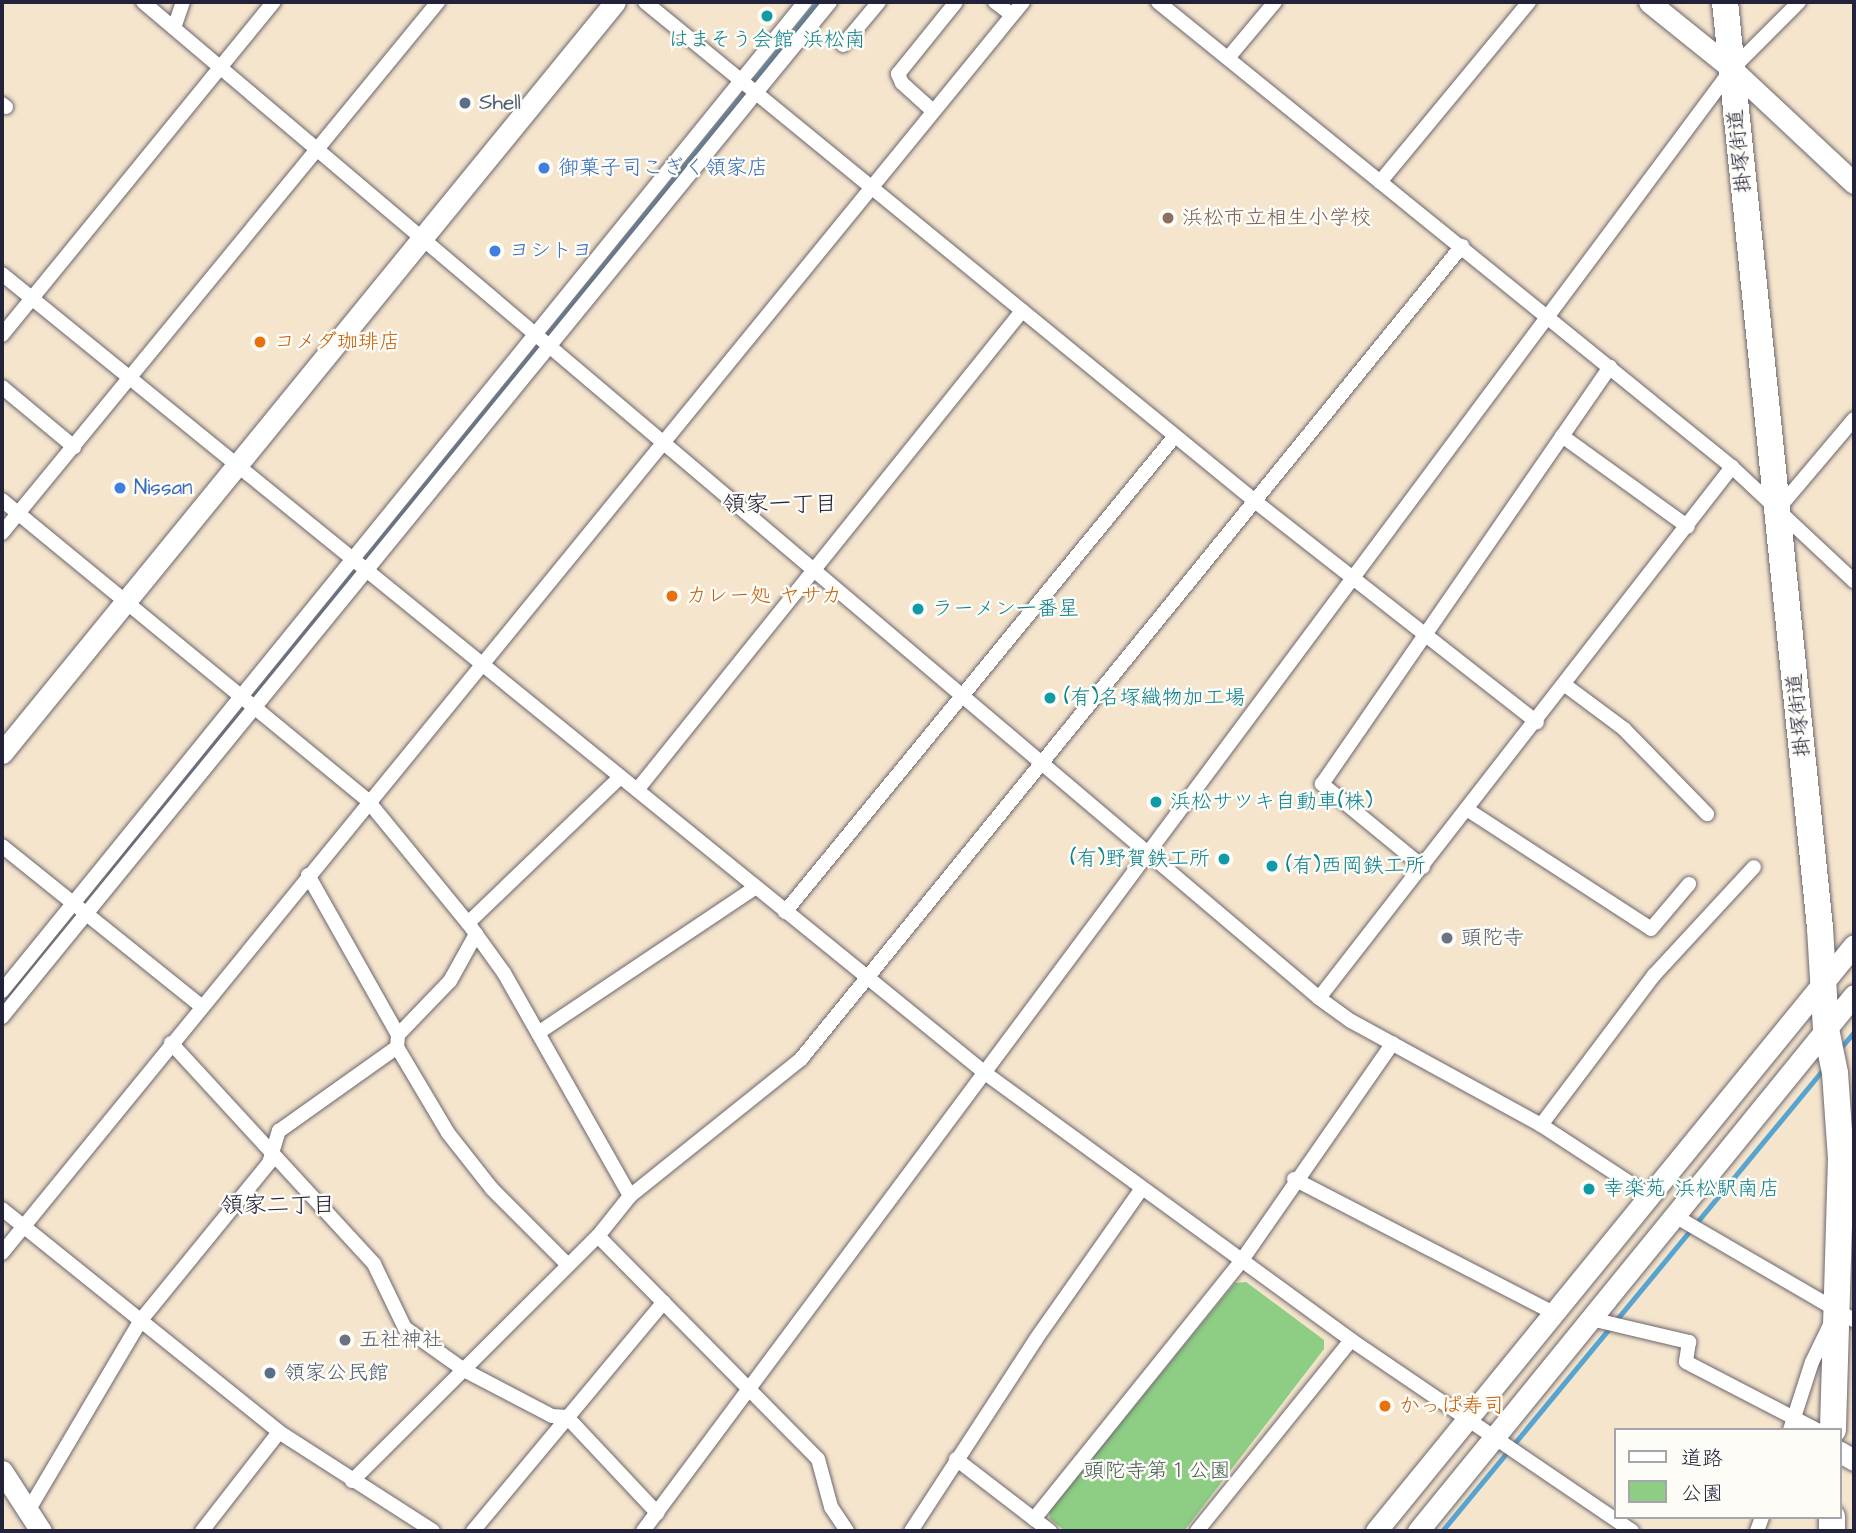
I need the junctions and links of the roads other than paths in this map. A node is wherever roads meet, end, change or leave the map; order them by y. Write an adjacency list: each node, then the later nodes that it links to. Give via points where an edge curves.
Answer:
1 (144, 2): 20 (street)
2 (183, 2): 20 (street)
3 (274, 2): 23 (street)
4 (438, 2): 27 (street)
5 (615, 2): 31 (street)
6 (645, 2): 25 (street)
7 (805, 2): 25 (street)
8 (830, 2): 25 (street)
9 (879, 2): 21 (street)
10 (956, 2): 26 (street, via 898,74)
11 (995, 2): 19 (street)
12 (1023, 2): 19 (street)
13 (1158, 2): 22 (street)
14 (1275, 2): 22 (street)
15 (1529, 2): 28 (street)
16 (1648, 2): 24 (street)
17 (1725, 2): 24 (highway, 掛塚街道)
18 (1799, 2): 24 (street)
19 (1012, 15): 26 (street)
20 (174, 28): 23 (street)
21 (844, 45)
22 (1228, 58): 28 (street)
23 (219, 69): 27 (street); 34 (street)
24 (1732, 69): 29 (street); 36 (street); 51 (highway, 掛塚街道)
25 (748, 86): 30 (street); 38 (street); 38 (street)
26 (933, 111): 30 (street)
27 (317, 151): 31 (street); 40 (street)
28 (1380, 182): 32 (street)
29 (1854, 183)
30 (871, 188): 35 (street); 45 (street)
31 (421, 238): 38 (street); 47 (street)
32 (1462, 246): 36 (street); 50 (street)
33 (2, 274): 34 (street)
34 (31, 298): 37 (street); 40 (street)
35 (1022, 311): 43 (street); 57 (street)
36 (1547, 316): 39 (street); 58 (street)
37 (2, 335)
38 (542, 341): 45 (street); 55 (street); 56 (street)
39 (1610, 367): 44 (street); 48 (street)
40 (130, 380): 46 (street); 47 (street)
41 (2, 387): 46 (street)
42 (1854, 419): 51 (street)
43 (1175, 436): 50 (street); 64 (street)
44 (1562, 436): 53 (street); 61 (street)
45 (663, 441): 57 (street); 62 (street)
46 (74, 447): 52 (street)
47 (236, 463): 55 (street); 60 (street)
48 (1732, 467): 51 (street); 53 (street)
49 (2, 500): 52 (street)
50 (1256, 502): 58 (street); 68 (street)
51 (1778, 509): 59 (street); 86 (highway, 掛塚街道)
52 (18, 513): 54 (street); 60 (street)
53 (1688, 527): 63 (street)
54 (2, 533)
55 (351, 559): 56 (street); 65 (street)
56 (365, 569): 62 (street); 65 (street)
57 (811, 569): 64 (street); 70 (street)
58 (1351, 578): 61 (street); 75 (street)
59 (1854, 582)
60 (122, 600): 65 (street); 67 (street)
61 (1425, 635): 66 (street); 76 (street, via 1322,784)
62 (484, 666): 69 (street); 71 (street)
63 (1565, 685): 66 (street); 73 (street, via 1624,729)
64 (963, 698): 68 (street); 82 (street)
65 (245, 701): 71 (street); 81 (street)
66 (1537, 722): 72 (street)
67 (2, 753)
68 (1043, 763): 75 (street); 85 (street)
69 (620, 777): 70 (street); 83 (street)
70 (637, 790): 80 (street)
71 (368, 801): 78 (street); 83 (street)
72 (1468, 810): 76 (street); 79 (street, via 1651,929)
73 (1707, 814)
74 (2, 846): 81 (street)
75 (1147, 853): 89 (street); 97 (street)
76 (1423, 867): 89 (street)
77 (1754, 867): 98 (street, via 1654,975)
78 (308, 875): 90 (street); 94 (street)
79 (1689, 884)
80 (755, 888): 82 (street); 93 (street)
81 (80, 907): 87 (street); 90 (street); 91 (street)
82 (785, 912): 85 (street)
83 (472, 928): 93 (street); 94 (street, via 450,981)
84 (1854, 945): 86 (street)
85 (868, 978): 97 (street); 103 (street, via 801,1059)
86 (1823, 982): 92 (highway, 掛塚街道); 104 (street)
87 (2, 991)
88 (1854, 995): 92 (street)
89 (1319, 998): 96 (street)
90 (202, 1007): 95 (street)
91 (2, 1017)
92 (1826, 1029): 100 (highway, 掛塚街道); 106 (street)
93 (538, 1033): 103 (street)
94 (397, 1041): 99 (street, via 279,1131); 111 (street, via 448,1133 492,1189)
95 (171, 1043): 99 (street); 107 (street)
96 (1393, 1043): 98 (street); 101 (street)
97 (985, 1073): 102 (street); 119 (street)
98 (1541, 1125): 104 (street)
99 (273, 1151): 116 (street, via 224,1223); 118 (street, via 374,1264 405,1328)
100 (1847, 1160): 114 (highway, 掛塚街道)
101 (1294, 1179): 110 (street); 113 (street)
102 (1142, 1188): 110 (street); 126 (street)
103 (630, 1196): 108 (street)
104 (1650, 1196): 113 (street)
105 (2, 1209): 107 (street)
106 (1675, 1216): 114 (street); 115 (street)
107 (23, 1226): 109 (street); 116 (street)
108 (598, 1236): 111 (street); 112 (street)
109 (2, 1253)
110 (1242, 1260): 117 (street); 131 (street)
111 (568, 1265): 118 (street)
112 (664, 1302): 119 (street); 120 (street)
113 (1554, 1313): 121 (street)
114 (1845, 1315): 122 (street, via 1812,1362); 123 (highway, 掛塚街道)
115 (1591, 1319): 122 (street, via 1689,1342 1686,1362); 125 (street)
116 (141, 1320): 124 (street); 129 (street)
117 (1352, 1340): 121 (street); 141 (street)
118 (464, 1370): 120 (street, via 552,1416); 128 (street)
119 (748, 1387): 130 (street); 138 (street, via 818,1458 831,1507)
120 (567, 1417): 130 (street); 136 (street)
121 (1469, 1420): 125 (street); 142 (street)
122 (1792, 1424)
123 (1833, 1428)
124 (279, 1432): 128 (street); 134 (street)
125 (1495, 1437): 132 (street); 143 (street)
126 (956, 1459): 131 (street); 139 (street)
127 (2, 1471): 129 (street)
128 (352, 1481): 135 (street)
129 (28, 1511): 133 (street)
130 (657, 1513): 137 (street)
131 (1034, 1518): 140 (street)
132 (1622, 1528)
133 (41, 1531)
134 (202, 1531)
135 (433, 1531)
136 (473, 1531)
137 (643, 1531)
138 (847, 1531)
139 (911, 1531)
140 (1051, 1531)
141 (1197, 1531)
142 (1376, 1531)
143 (1418, 1531)

